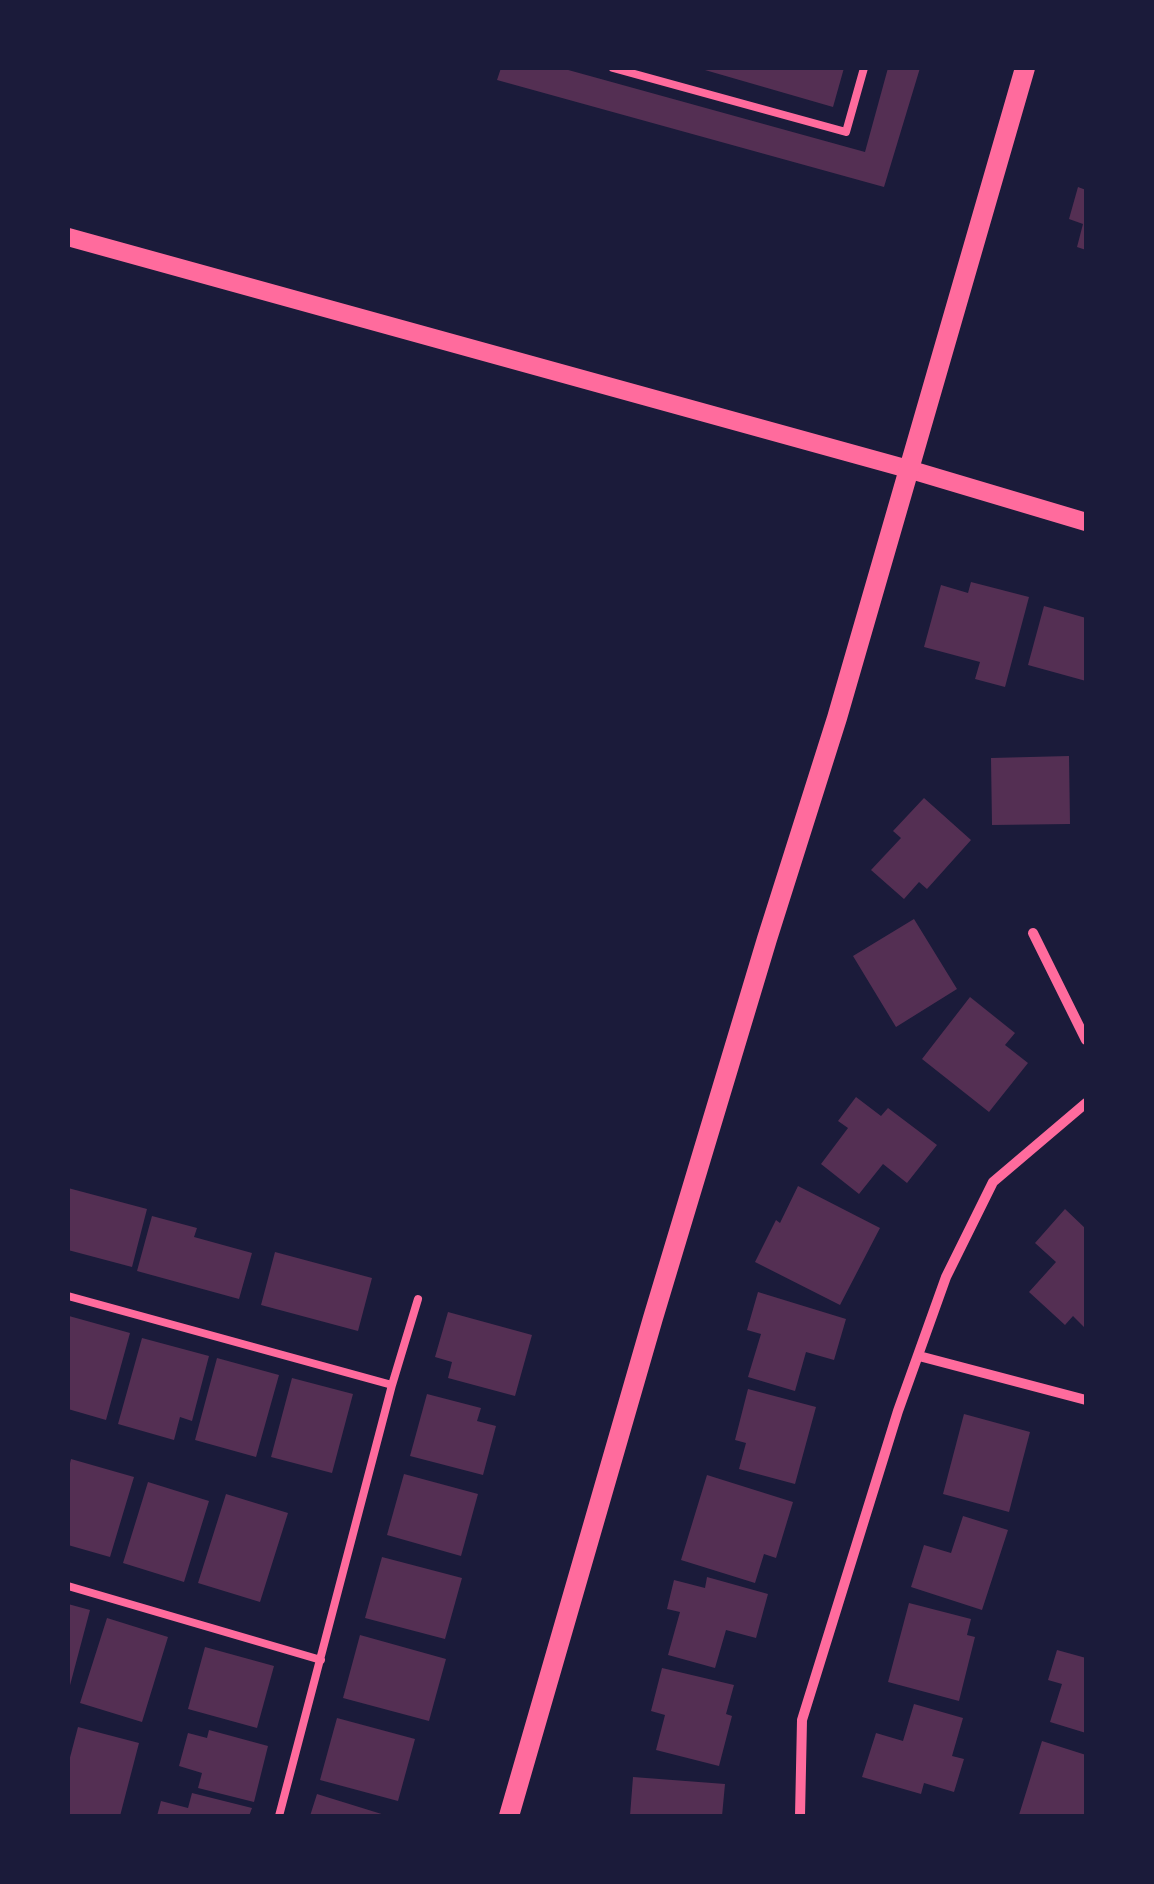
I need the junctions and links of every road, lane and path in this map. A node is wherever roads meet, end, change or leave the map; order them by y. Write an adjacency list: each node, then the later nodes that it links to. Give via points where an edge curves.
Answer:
1 (612, 68): 2 (lane, via 846,132)
2 (864, 68)
3 (1025, 68): 5 (main road)
4 (68, 237): 5 (street)
5 (908, 470): 6 (street); 18 (main road)
6 (1086, 522)
7 (1033, 933): 8 (street)
8 (1086, 1040)
9 (1086, 1103): 12 (street, via 993,1182 946,1277)
10 (68, 1296): 13 (lane)
11 (418, 1299): 13 (lane)
12 (918, 1356): 14 (street); 19 (street, via 802,1720)
13 (392, 1385): 16 (lane)
14 (1086, 1400)
15 (68, 1586): 16 (lane)
16 (321, 1660): 17 (lane)
17 (279, 1816)
18 (508, 1816)
19 (800, 1816)

